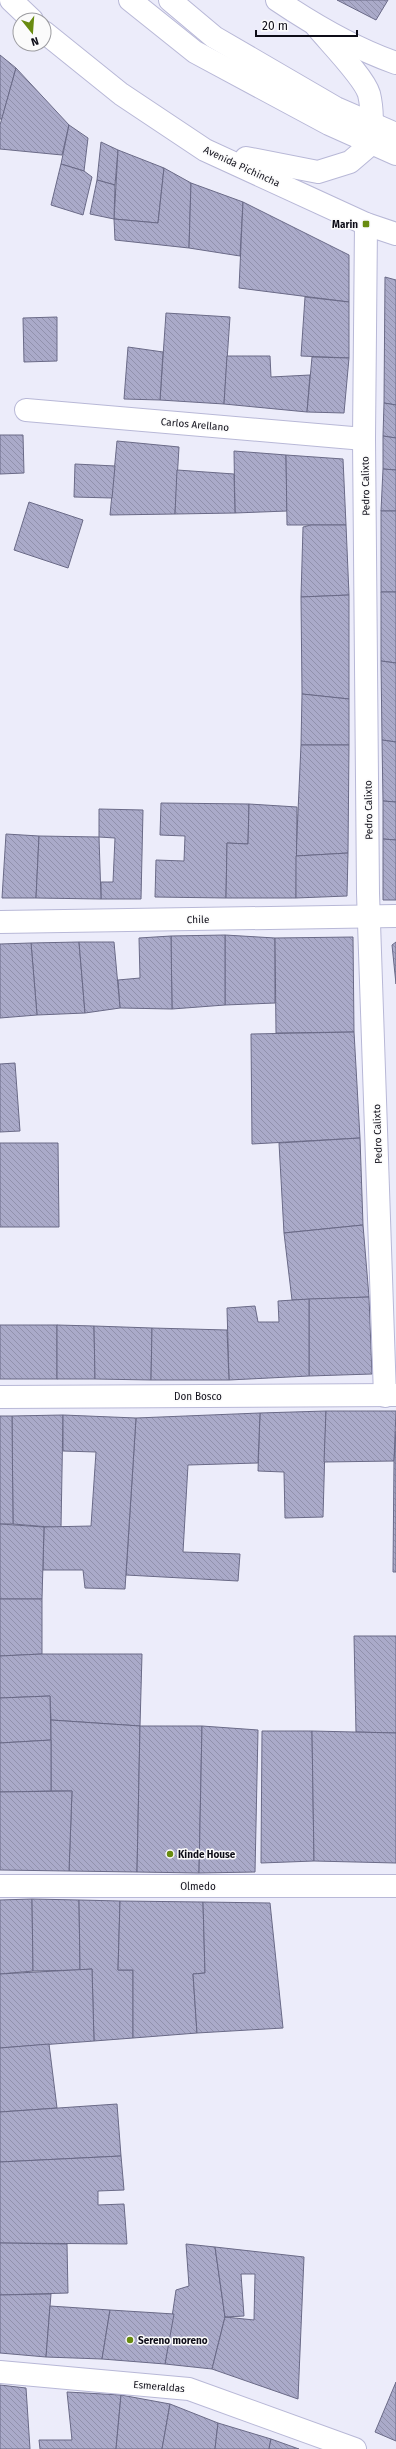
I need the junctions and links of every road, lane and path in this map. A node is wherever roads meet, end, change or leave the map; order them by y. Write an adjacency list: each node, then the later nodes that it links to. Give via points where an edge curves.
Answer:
1 (7, 0): 6 (street)
2 (11, 0): 7 (street)
3 (130, 0): 11 (street, via 195,52 329,124)
4 (170, 0): 11 (street, via 214,37 336,108)
5 (276, 0): 8 (street)
6 (0, 5)
7 (24, 12)
8 (316, 26): 10 (street, via 376,56); 11 (street, via 369,94)
9 (52, 38): 13 (street, Avenida Pichincha, via 121,94)
10 (396, 63)
11 (371, 134): 12 (street); 13 (street, via 350,162 318,172); 14 (street)
12 (396, 134)
13 (205, 150): 15 (street, Avenida Pichincha)
14 (396, 154)
15 (366, 224): 16 (street, Avenida Pichincha); 18 (street, Pedro Calixto)
16 (396, 234)
17 (26, 410): 18 (street, Carlos Arellano)
18 (364, 439): 19 (street, Pedro Calixto)
19 (369, 916): 20 (street, Chile); 21 (street, Chile); 22 (street, Pedro Calixto)
20 (396, 916)
21 (0, 922)
22 (391, 1396): 23 (street, Don Bosco)
23 (0, 1397)
24 (0, 1886): 25 (street, Olmedo)
25 (396, 1886)
26 (0, 2372): 27 (street, Esmeraldas, via 189,2389)
27 (356, 2449)

